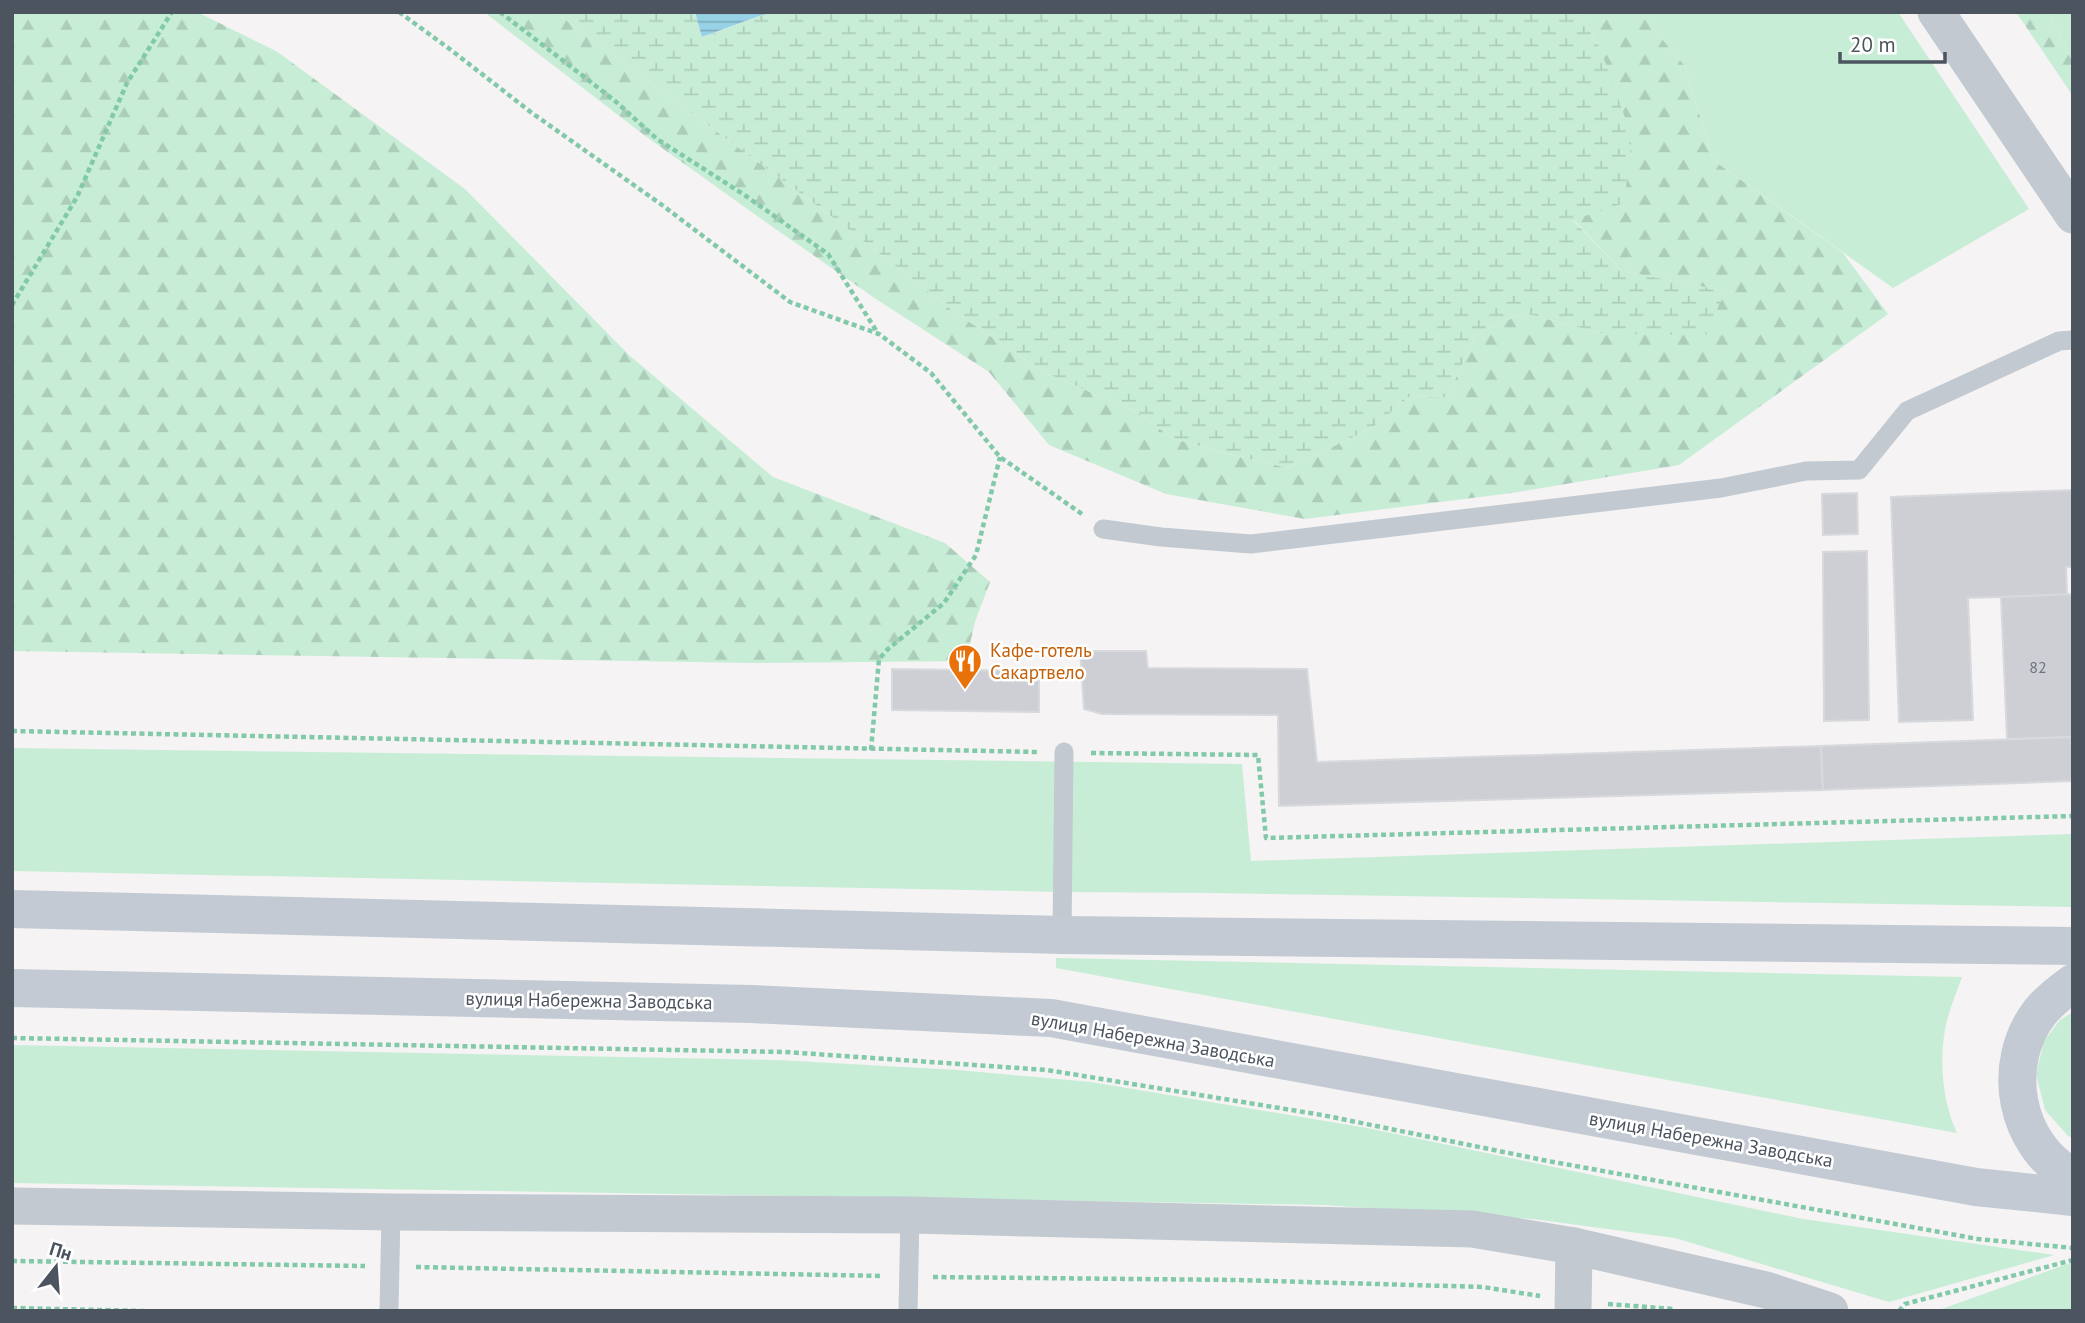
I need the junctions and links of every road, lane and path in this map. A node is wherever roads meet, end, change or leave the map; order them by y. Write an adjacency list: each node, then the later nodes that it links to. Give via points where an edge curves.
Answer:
1 (172, 12): 6 (path, via 127,83 77,197)
2 (399, 12): 7 (path, via 790,302)
3 (500, 12): 7 (path, via 657,139 828,254)
4 (1936, 12): 5 (street)
5 (2073, 215)
6 (12, 305)
7 (879, 334): 9 (path, via 931,373)
8 (2073, 340): 10 (lane, via 2059,341 1907,411 1859,470 1806,471 1721,488 1251,544 1161,537)
9 (1000, 457): 10 (path); 12 (path, via 976,555 944,603 879,659)
10 (1097, 525)
11 (12, 731): 12 (path)
12 (872, 750): 13 (path)
13 (1064, 752): 14 (path, via 1258,755 1266,838); 16 (lane)
14 (2073, 816)
15 (12, 909): 16 (main road)
16 (1062, 936): 17 (main road)
17 (2073, 946)
18 (2073, 983): 21 (main road, via 2040,1011 2025,1038 2016,1081 2022,1115 2037,1146)
19 (12, 988): 22 (main road, вулиця Набережна Заводська, via 751,1003 1051,1018 1976,1187)
20 (12, 1038): 27 (path, via 785,1052 1047,1070 1322,1115 1978,1240)
21 (2073, 1177)
22 (2073, 1197)
23 (12, 1206): 24 (street)
24 (391, 1212): 25 (street); 30 (lane)
25 (910, 1215): 26 (street, via 1472,1229); 31 (lane)
26 (1574, 1246): 32 (street); 38 (street, via 1766,1290)
27 (2073, 1248)
28 (2073, 1260): 39 (path, via 1905,1304)
29 (12, 1261): 30 (path)
30 (390, 1267): 31 (path); 35 (lane)
31 (908, 1277): 32 (path, via 1483,1287); 36 (lane)
32 (1573, 1306): 37 (path)
33 (12, 1308): 34 (path)
34 (145, 1311)
35 (389, 1311)
36 (908, 1311)
37 (1675, 1311)
38 (1830, 1311)
39 (1899, 1311)

